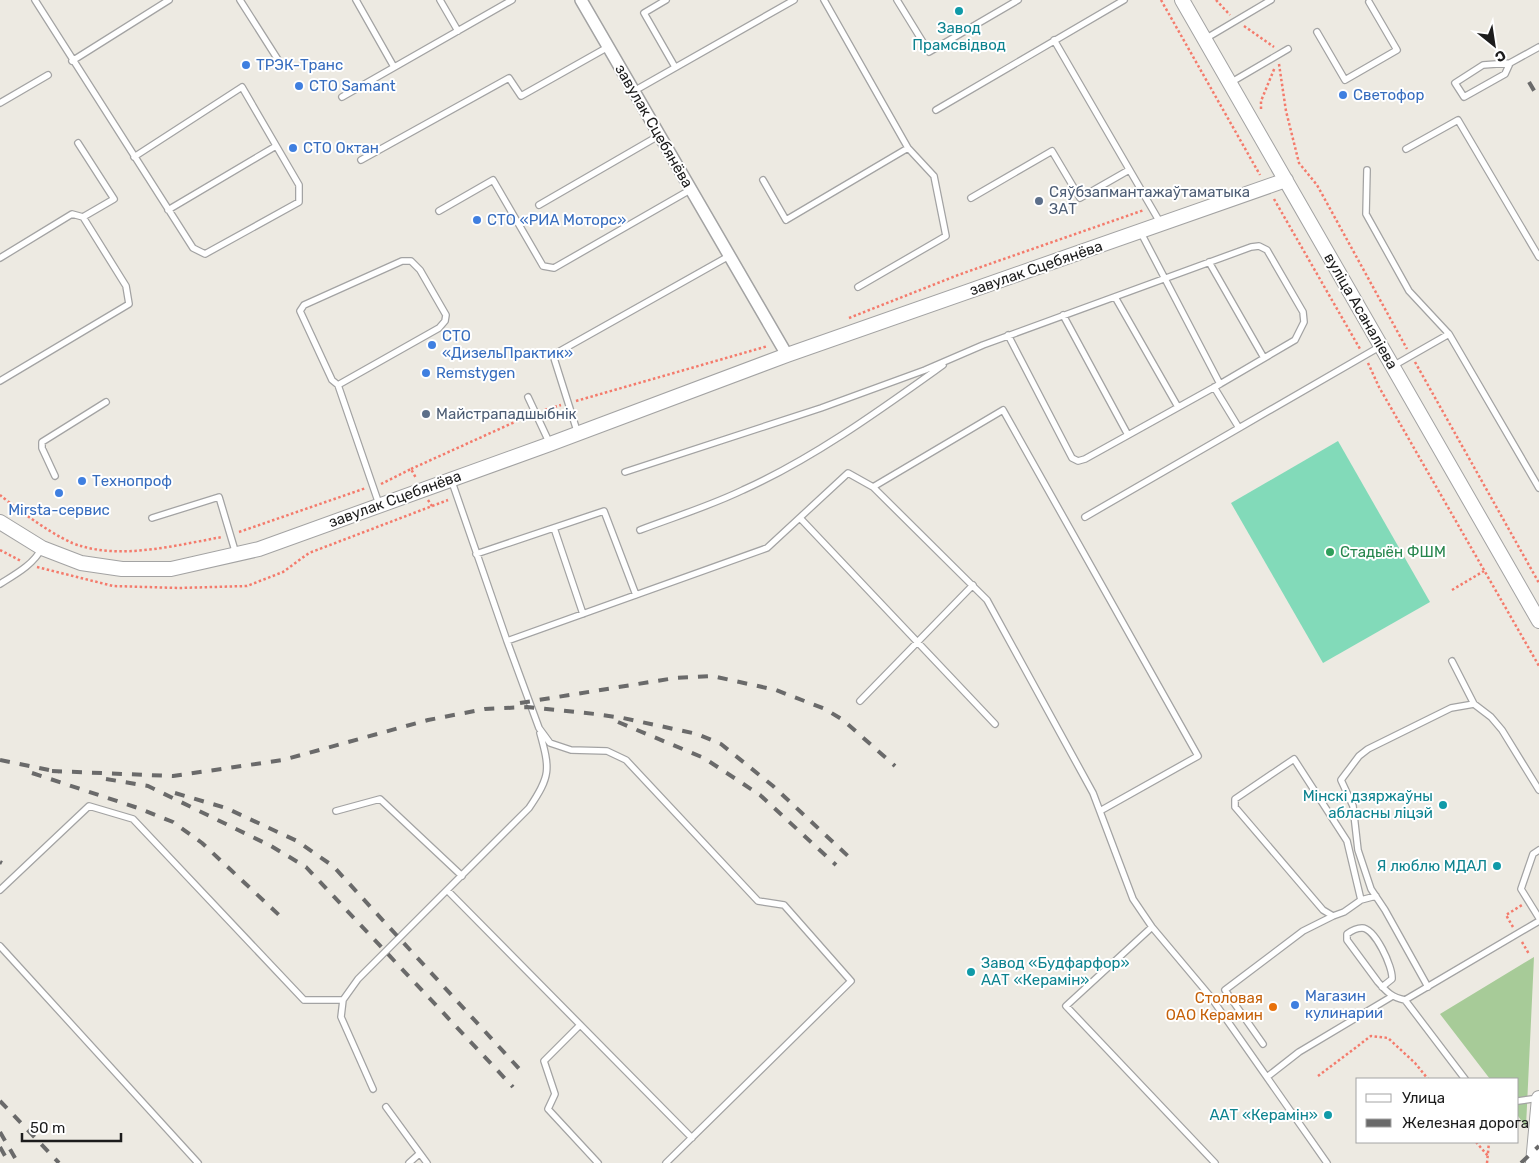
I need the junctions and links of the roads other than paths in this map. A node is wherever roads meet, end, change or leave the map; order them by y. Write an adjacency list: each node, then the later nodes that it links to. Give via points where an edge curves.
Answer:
1 (35, 0): 24 (lane)
2 (169, 0): 24 (lane)
3 (240, 0): 26 (lane)
4 (356, 0): 27 (lane)
5 (440, 0): 17 (lane)
6 (512, 0): 17 (lane)
7 (581, 0): 21 (street, завулак Сцебянёва)
8 (666, 0): 28 (lane, via 644,13)
9 (794, 0): 28 (lane)
10 (824, 0): 38 (lane)
11 (897, 0): 12 (lane, via 929,52)
12 (1018, 0)
13 (1124, 0): 20 (lane)
14 (1182, 0): 19 (street, вуліца Асаналіева)
15 (1271, 0): 19 (lane)
16 (1369, 2): 18 (lane, via 1397,50 1345,80)
17 (458, 31): 27 (lane)
18 (1317, 32)
19 (1205, 39): 30 (street, вуліца Асаналіева)
20 (1054, 40): 34 (lane); 42 (lane)
21 (608, 47): 31 (street, завулак Сцебянёва); 41 (lane, via 521,96 509,78)
22 (1539, 47): 25 (lane)
23 (1288, 48): 30 (lane)
24 (72, 61): 40 (lane)
25 (1510, 63): 25 (lane, via 1483,65 1455,83 1464,97 1505,74)
26 (282, 66)
27 (394, 67): 32 (lane)
28 (675, 67): 31 (lane)
29 (48, 75): 33 (lane)
30 (1230, 83): 45 (street, вуліца Асаналіева)
31 (634, 91): 35 (street, завулак Сцебянёва)
32 (342, 97)
33 (0, 103)
34 (936, 110)
35 (660, 134): 46 (street, завулак Сцебянёва); 48 (lane)
36 (78, 143): 51 (lane, via 114,199)
37 (276, 146): 40 (lane, via 242,88); 49 (lane); 49 (lane, via 299,185 299,202 205,254 193,248)
38 (908, 148): 44 (lane, via 786,220); 59 (lane, via 934,176 946,236)
39 (1406, 149): 55 (lane, via 1458,120)
40 (134, 157): 49 (lane)
41 (361, 160)
42 (1129, 170): 47 (lane, via 1080,198 1052,150); 52 (lane)
43 (1367, 170): 62 (lane, via 1366,214 1409,291)
44 (763, 180)
45 (1286, 180): 52 (street, завулак Сцебянёва); 64 (street, вуліца Асаналіева)
46 (690, 190): 50 (lane, via 554,268 543,266 493,180); 54 (street, завулак Сцебянёва)
47 (971, 198)
48 (539, 205)
49 (168, 210)
50 (439, 211)
51 (83, 217): 56 (lane, via 72,214); 69 (lane, via 126,286 129,304)
52 (1161, 224): 53 (street, завулак Сцебянёва)
53 (1140, 231): 58 (lane); 65 (street, завулак Сцебянёва)
54 (729, 256): 65 (street, завулак Сцебянёва); 77 (lane, via 553,355)
55 (1539, 257)
56 (0, 258)
57 (1209, 262): 58 (lane); 67 (lane); 67 (lane, via 1260,246 1267,250 1303,312 1304,322 1295,340)
58 (1165, 278): 60 (lane); 70 (lane)
59 (858, 287)
60 (1114, 297): 61 (lane); 75 (lane)
61 (1063, 315): 63 (lane); 78 (lane)
62 (1448, 334): 68 (lane); 84 (lane)
63 (1008, 335): 66 (lane); 78 (lane, via 1072,458 1085,460)
64 (1381, 346): 68 (street, вуліца Асаналіева); 76 (lane)
65 (787, 355): 77 (street, завулак Сцебянёва)
66 (953, 358): 80 (lane, via 821,408); 91 (lane, via 881,409 786,467 743,490)
67 (1264, 358): 70 (lane)
68 (1393, 366): 99 (street, вуліца Асаналіева)
69 (0, 381)
70 (1220, 384): 72 (lane)
71 (338, 385): 71 (lane, via 332,380 300,311 304,305 402,261 411,261 420,270 446,315 445,321 439,328); 85 (lane)
72 (1214, 387): 75 (lane); 76 (lane)
73 (528, 396): 79 (lane)
74 (106, 402): 81 (lane, via 42,442)
75 (1178, 407): 78 (lane)
76 (1239, 428): 86 (lane)
77 (578, 434): 79 (street, завулак Сцебянёва)
78 (1128, 435)
79 (550, 444): 82 (street, завулак Сцебянёва)
80 (625, 472)
81 (55, 476)
82 (451, 479): 85 (street, завулак Сцебянёва); 94 (lane)
83 (873, 487): 88 (lane, via 848,473); 96 (lane); 109 (lane, via 1003,410 1198,756)
84 (1539, 488)
85 (379, 504): 93 (street, завулак Сцебянёва, via 259,549)
86 (1085, 517)
87 (152, 518): 93 (lane, via 219,497)
88 (800, 518): 97 (lane, via 767,548); 101 (lane)
89 (0, 522): 92 (street, завулак Сцебянёва)
90 (554, 528): 94 (lane); 97 (lane, via 604,512); 98 (lane)
91 (640, 530)
92 (42, 548): 93 (street, завулак Сцебянёва, via 81,563 122,569 170,570); 95 (lane, via 29,565)
93 (236, 554)
94 (476, 554): 100 (lane)
95 (0, 584)
96 (973, 586): 101 (lane); 109 (lane, via 987,600)
97 (636, 595): 98 (lane)
98 (583, 614): 100 (lane)
99 (1539, 621)
100 (507, 641): 106 (lane)
101 (917, 643): 103 (lane); 105 (lane)
102 (1452, 661): 104 (lane)
103 (860, 700)
104 (1474, 704): 107 (lane, via 1502,730); 114 (lane, via 1451,708 1368,749 1358,756 1341,780 1353,806 1358,850)
105 (995, 724)
106 (539, 728): 111 (lane, via 548,763 545,786 529,808); 133 (lane, via 550,743 570,750 607,751 626,760 758,901 784,905 851,981)
107 (1539, 790)
108 (336, 811): 111 (lane, via 380,799)
109 (1100, 811): 118 (lane, via 1133,899)
110 (1539, 850): 117 (lane, via 1533,854 1521,889)
111 (462, 876): 113 (lane)
112 (0, 890): 123 (lane, via 89,806 133,819 304,1000)
113 (447, 890): 123 (lane, via 358,979); 125 (lane)
114 (1376, 896): 115 (lane); 121 (lane)
115 (1361, 900): 116 (lane); 116 (lane, via 1347,841 1294,759 1235,799 1235,807 1323,910)
116 (1333, 916): 126 (lane, via 1302,931 1224,990)
117 (1539, 920): 121 (lane)
118 (1152, 927): 127 (lane, via 1210,996); 140 (lane, via 1066,1006)
119 (0, 946): 135 (lane)
120 (1382, 987): 120 (lane, via 1346,940 1347,934 1363,928 1370,931 1392,971 1392,978); 122 (lane)
121 (1428, 987): 124 (lane)
122 (1391, 997): 124 (lane); 127 (lane, via 1300,1052)
123 (343, 1000): 129 (lane, via 341,1017)
124 (1404, 1000): 128 (lane)
125 (580, 1025): 133 (lane); 138 (lane, via 544,1061 555,1094 548,1109)
126 (1263, 1044)
127 (1267, 1077): 141 (lane)
128 (1464, 1078)
129 (373, 1089)
130 (1539, 1098): 131 (lane); 142 (street)
131 (1519, 1101)
132 (386, 1107): 134 (lane)
133 (692, 1138): 139 (lane)
134 (419, 1154): 136 (lane); 137 (lane)
135 (198, 1163)
136 (409, 1163)
137 (427, 1163)
138 (598, 1163)
139 (666, 1163)
140 (1215, 1163)
141 (1327, 1163)
142 (1533, 1163)

